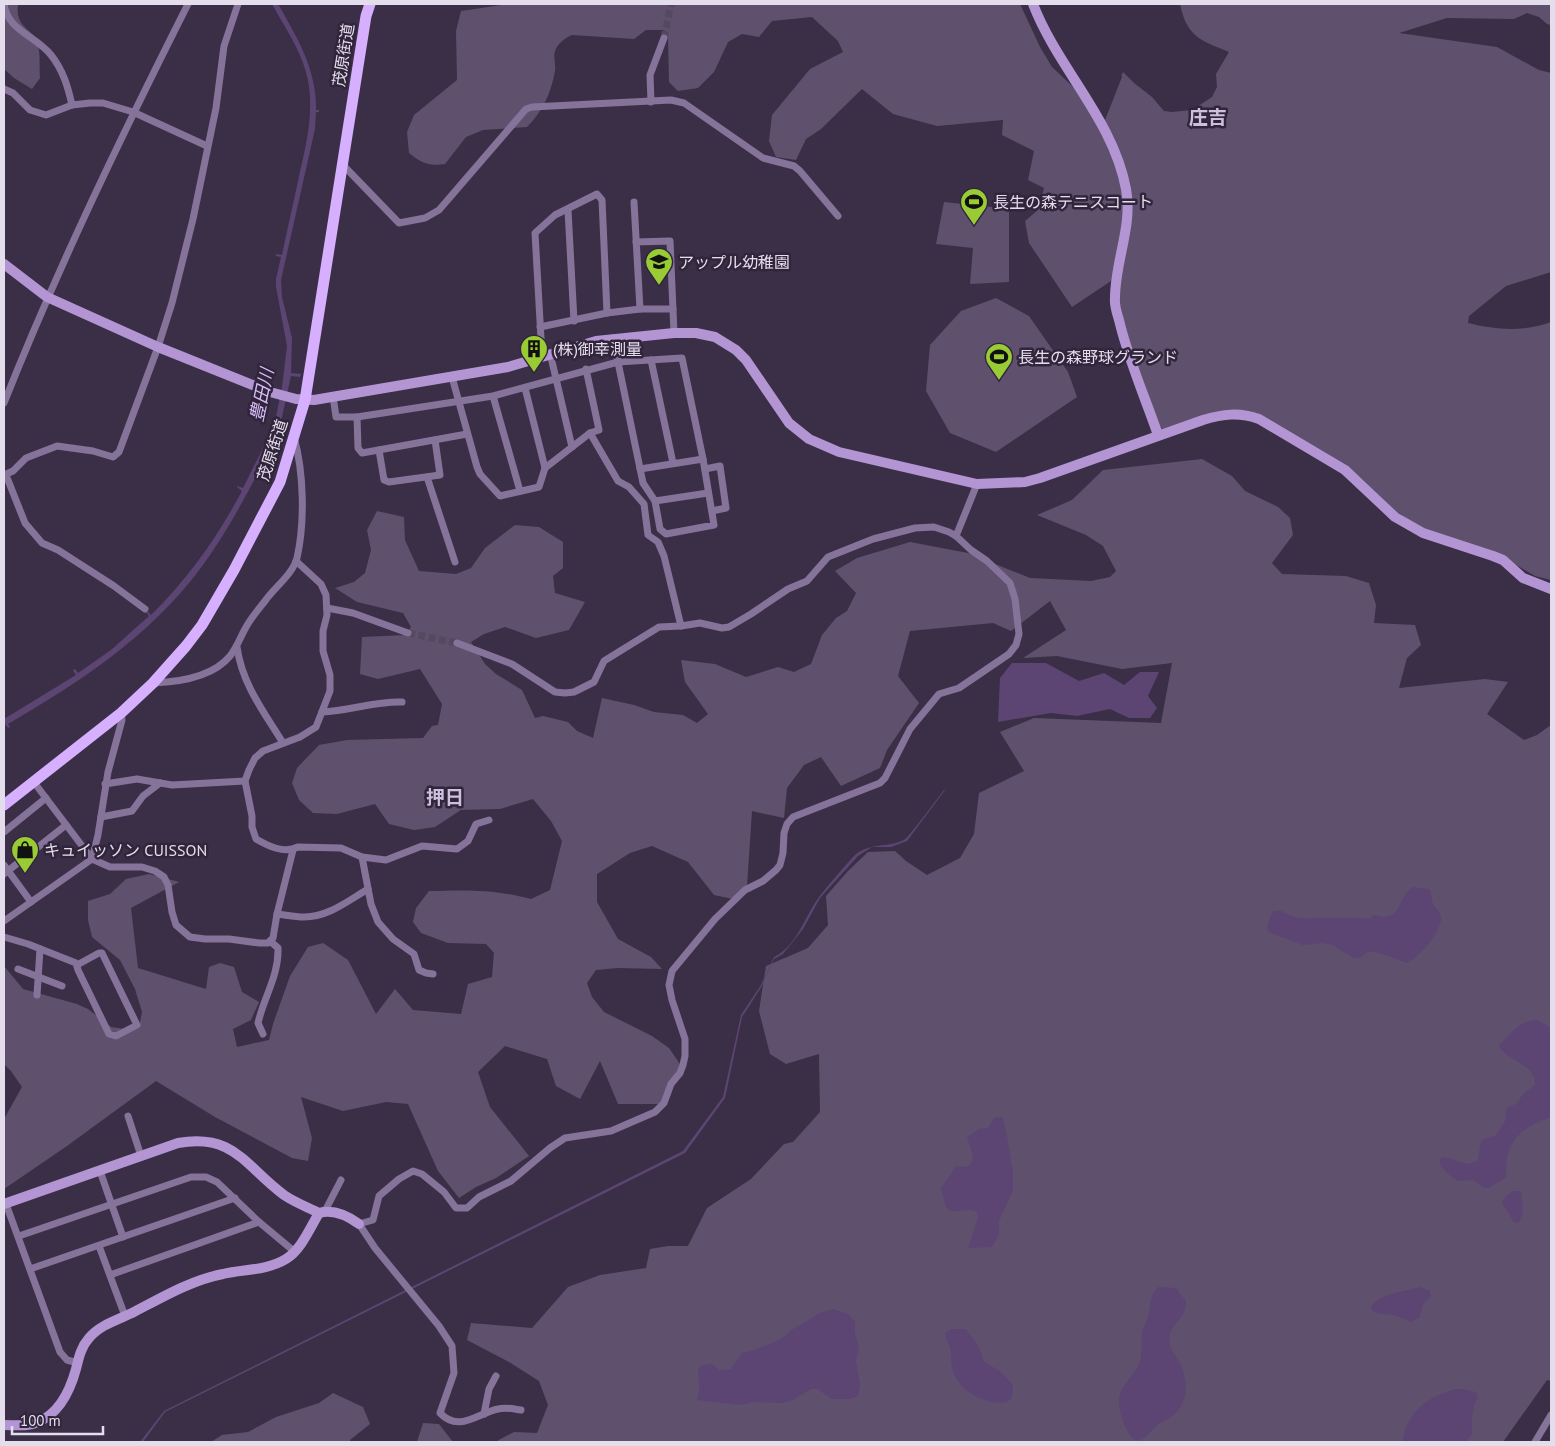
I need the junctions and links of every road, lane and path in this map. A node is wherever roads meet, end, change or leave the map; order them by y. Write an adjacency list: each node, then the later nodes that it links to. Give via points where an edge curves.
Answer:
1 (4, 4): 9 (street, via 15,27 50,54 62,72)
2 (188, 4): 10 (street)
3 (238, 4): 11 (street, via 224,46 216,108)
4 (370, 4): 12 (main road, 茂原街道)
5 (1033, 4): 42 (street, via 1039,20 1101,120 1118,157 1127,190 1128,216 1114,299 1122,335)
6 (664, 38): 8 (street, via 650,75)
7 (4, 89): 9 (street, via 13,93 30,110 46,115)
8 (651, 102): 12 (street, via 526,109 439,210 425,218 399,222); 15 (street, via 671,100 684,103 763,158 794,166)
9 (72, 105): 10 (street, via 103,103)
10 (133, 112): 11 (street); 18 (street)
11 (207, 146): 26 (street, via 194,219)
12 (342, 164): 36 (main road, 茂原街道)
13 (634, 202): 16 (street)
14 (568, 210): 21 (street, via 597,194 602,200); 22 (street); 23 (street, via 555,215 535,233)
15 (838, 216)
16 (636, 242): 19 (street); 20 (street, via 670,241)
17 (4, 264): 18 (street)
18 (47, 297): 26 (street); 38 (street)
19 (640, 309): 20 (street); 21 (street)
20 (673, 309): 24 (street)
21 (607, 313): 22 (street)
22 (574, 321): 23 (street)
23 (540, 327): 27 (street)
24 (674, 333): 25 (street); 54 (street, via 715,337 736,350 789,423 815,442 839,452)
25 (612, 338): 27 (street); 29 (street)
26 (158, 347): 36 (street, via 270,392); 52 (street, via 119,452 113,457 57,446 26,458)
27 (546, 355): 31 (street, via 508,367); 32 (street)
28 (651, 360): 29 (street); 47 (street, via 682,358); 48 (street)
29 (618, 362): 30 (street); 50 (street)
30 (586, 369): 32 (street); 40 (street, via 599,430)
31 (452, 377): 34 (street); 37 (street)
32 (555, 379): 33 (street); 45 (street)
33 (525, 388): 35 (street); 49 (street)
34 (333, 396): 36 (street); 39 (street, via 336,418)
35 (493, 396): 37 (street); 55 (street)
36 (300, 399): 43 (main road, 茂原街道)
37 (459, 402): 39 (street); 41 (street)
38 (4, 403)
39 (357, 417): 46 (street, via 358,448 362,453)
40 (590, 433): 45 (street); 65 (street, via 618,481 629,487 644,504 648,534 658,542 664,556)
41 (467, 434): 44 (street); 55 (street, via 480,474 500,496)
42 (1158, 435): 54 (street, via 1040,478 1025,482); 62 (street, via 1220,415 1246,414 1345,470 1395,517 1423,533 1503,560 1523,578)
43 (294, 436): 60 (street, via 302,496); 69 (main road, 茂原街道, via 280,482 230,578 202,625)
44 (435, 440): 46 (street); 53 (street, via 440,475)
45 (572, 447): 49 (street)
46 (379, 450): 53 (street, via 384,480)
47 (703, 459): 48 (street); 51 (street)
48 (673, 463): 50 (street)
49 (546, 468): 55 (street, via 539,487)
50 (640, 469): 57 (street, via 643,483)
51 (704, 469): 56 (street); 58 (street, via 720,466 726,508)
52 (5, 475): 64 (street, via 24,524 42,543 58,550)
53 (427, 477): 61 (street)
54 (977, 484): 59 (street)
55 (520, 491)
56 (708, 493): 57 (street); 58 (street)
57 (655, 501): 58 (street, via 660,529 666,534 714,525)
58 (712, 511)
59 (956, 536): 65 (street, via 934,527 915,528 872,539 828,557 807,581 788,589 729,627 700,623); 111 (street, via 1010,583 1019,634 1016,645 1009,654 959,688 939,694 910,729 886,778 880,783 793,817 784,833 783,853 776,870 764,881 745,890 677,964 669,986 685,1039 684,1065 671,1084 664,1104 655,1112 611,1132 565,1138 511,1181 484,1194 467,1208 456,1208 444,1192 413,1170 379,1196 373,1220)
60 (296, 561): 63 (street, via 321,584); 68 (street, via 245,629)
61 (454, 562)
62 (1551, 588)
63 (327, 608): 66 (street, via 353,613); 71 (street, via 323,651 330,675 330,691)
64 (145, 609)
65 (681, 626): 67 (street, via 659,627 604,661 594,682 565,693 555,692 512,664)
66 (408, 633)
67 (456, 643)
68 (236, 647): 69 (street, via 212,671); 73 (street, via 248,687)
69 (154, 684): 72 (main road, 茂原街道)
70 (402, 702): 71 (street)
71 (322, 712): 73 (street, via 310,733)
72 (120, 713): 74 (main road, 茂原街道); 77 (street, via 122,720)
73 (283, 743): 75 (street, via 255,758)
74 (33, 782): 78 (street); 79 (main road, 茂原街道)
75 (245, 782): 76 (street); 84 (street, via 256,839 272,848)
76 (160, 783): 77 (street, via 143,779); 80 (street, via 143,796 132,811)
77 (105, 784): 80 (street)
78 (46, 798): 82 (street); 83 (street)
79 (4, 805)
80 (101, 817): 86 (street)
81 (489, 820): 85 (street, via 476,824 468,841 458,849 422,846 386,860)
82 (66, 825): 86 (street); 87 (street)
83 (4, 832)
84 (293, 850): 85 (street, via 298,847 341,848); 90 (street)
85 (362, 857): 88 (street)
86 (92, 859): 89 (street); 93 (street, via 110,867 142,867 164,877 176,925 190,937 259,944)
87 (5, 870): 89 (street)
88 (368, 889): 90 (street, via 320,914 305,917); 97 (street, via 378,922 414,954 419,970)
89 (31, 902): 91 (street)
90 (277, 914): 93 (street)
91 (4, 921)
92 (4, 937): 94 (street)
93 (270, 941): 101 (street, via 278,948 278,954 258,1023)
94 (40, 949): 95 (street); 98 (street)
95 (77, 965): 95 (street, via 109,1034 116,1036 137,1025 102,953)
96 (18, 969): 98 (street)
97 (433, 974)
98 (39, 977): 99 (street); 100 (street)
99 (62, 986)
100 (37, 995)
101 (262, 1034)
102 (128, 1116): 103 (street)
103 (141, 1156): 104 (street); 109 (street, via 178,1143 209,1141 238,1153 285,1195)
104 (100, 1170): 107 (street); 108 (street)
105 (341, 1180): 109 (street)
106 (235, 1198): 108 (street, via 217,1182 206,1177 191,1177); 110 (street); 113 (street)
107 (5, 1204): 112 (street)
108 (112, 1204): 112 (street); 113 (street)
109 (322, 1212): 111 (street, via 350,1217); 115 (street)
110 (259, 1222): 115 (street); 117 (street)
111 (359, 1224): 122 (street, via 452,1346 454,1373 440,1413 450,1421 472,1420)
112 (19, 1236): 116 (street)
113 (123, 1237): 114 (street)
114 (100, 1246): 116 (street); 117 (street)
115 (295, 1252): 118 (street, via 271,1266 203,1280)
116 (30, 1269): 119 (street, via 60,1352 67,1360)
117 (110, 1275): 118 (street)
118 (125, 1316): 119 (street, via 89,1337 81,1349)
119 (78, 1363): 124 (street, via 60,1407 37,1423)
120 (496, 1376): 122 (street, via 489,1388)
121 (521, 1410): 122 (street, via 507,1408)
122 (484, 1414)
123 (1551, 1415): 125 (street)
124 (4, 1425)
125 (1535, 1442)

